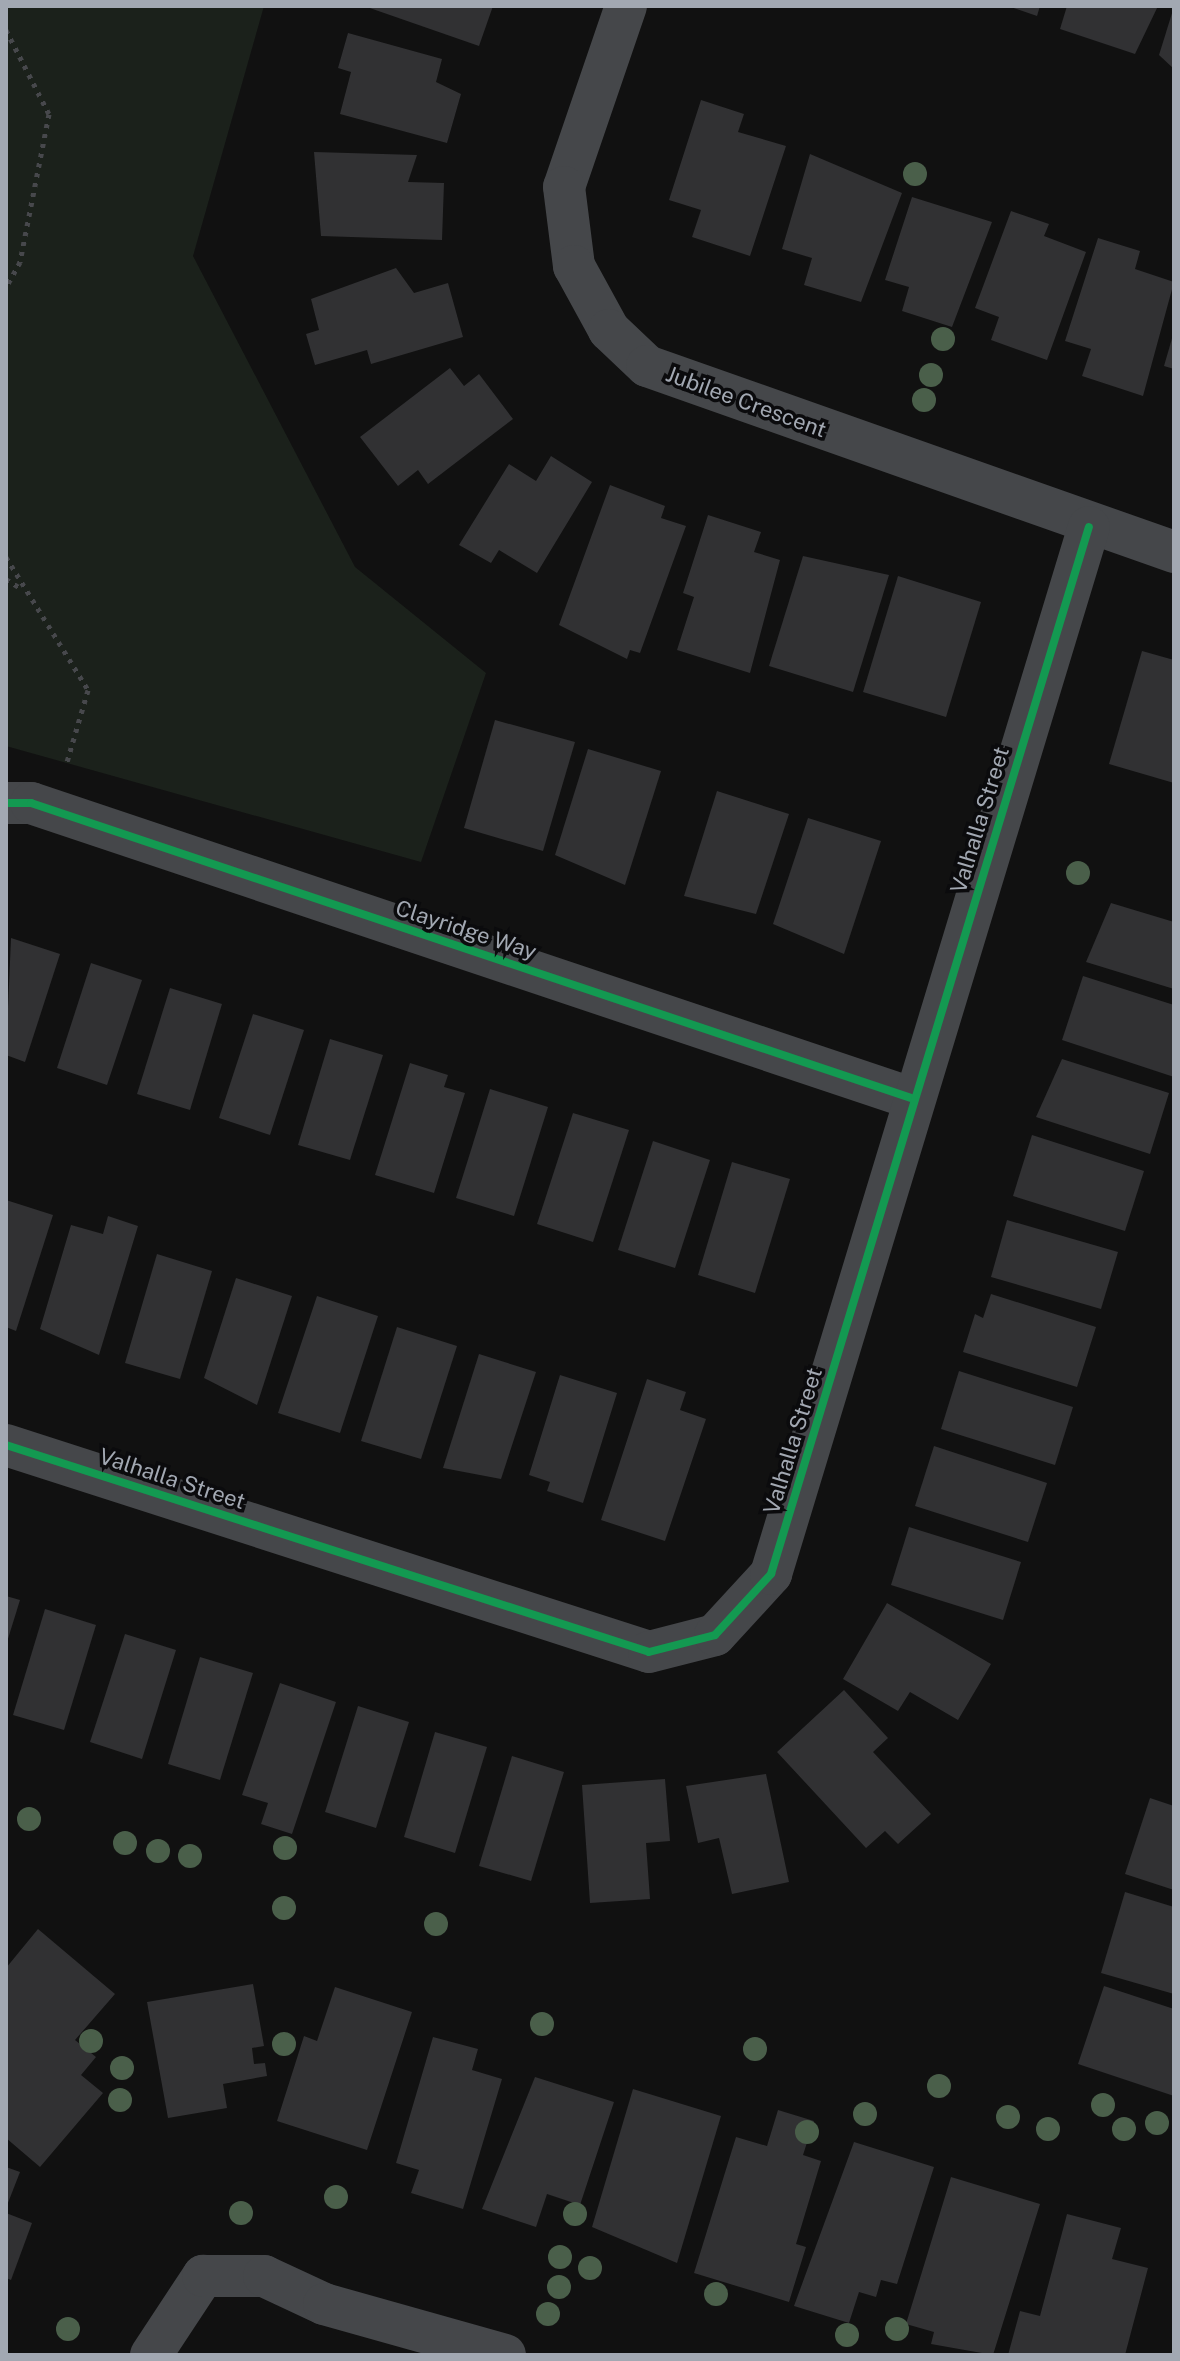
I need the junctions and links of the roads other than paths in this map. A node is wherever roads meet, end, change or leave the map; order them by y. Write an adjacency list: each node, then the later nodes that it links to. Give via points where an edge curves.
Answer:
1 (626, 6): 2 (street, Jubilee Crescent, via 564,187 574,266 609,330 647,366)
2 (1089, 527): 3 (street, Jubilee Crescent); 5 (street, Valhalla Street)
3 (1174, 552)
4 (6, 803): 5 (street, Clayridge Way, via 53,811)
5 (914, 1099): 6 (street, Valhalla Street, via 771,1574 715,1635 649,1652)
6 (6, 1445)
7 (151, 2355): 8 (street, via 203,2276 249,2276)
8 (505, 2355)

